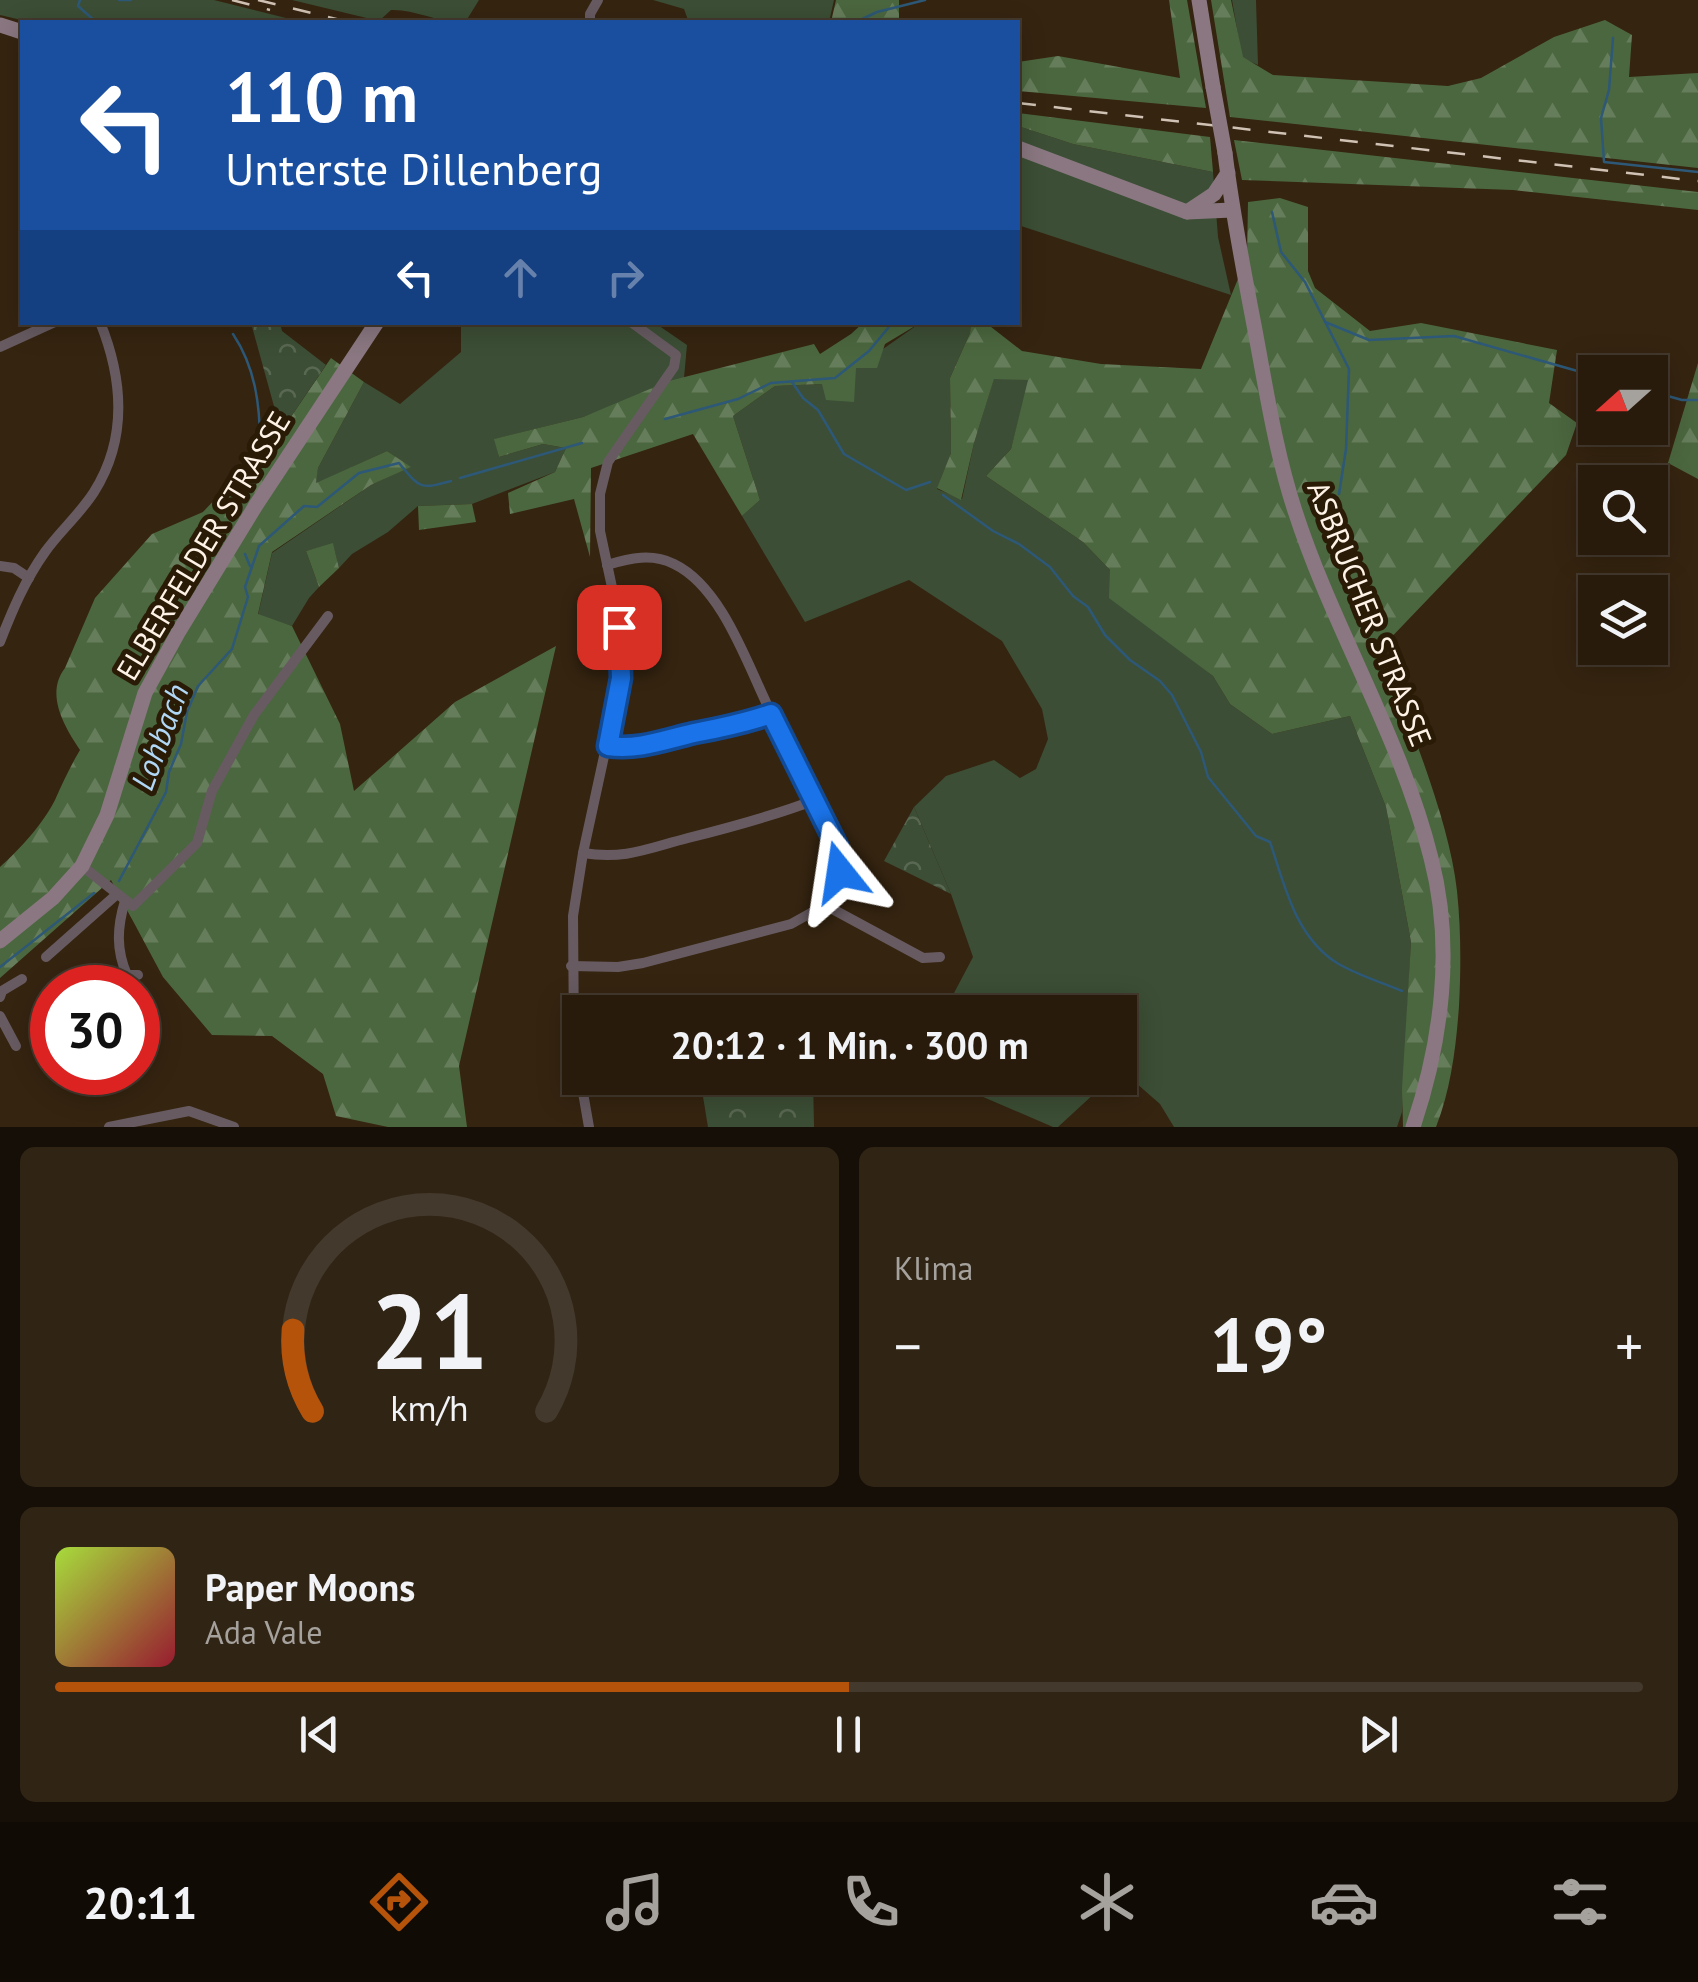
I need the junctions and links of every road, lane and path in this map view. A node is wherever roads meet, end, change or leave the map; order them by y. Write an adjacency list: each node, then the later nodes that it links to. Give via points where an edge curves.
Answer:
1 (1199, 0): 3 (main road, ASBRUCHER STRASSE, bridge)
2 (1020, 149): 5 (main road)
3 (1228, 173): 4 (main road, ASBRUCHER STRASSE); 5 (main road, via 1214,194)
4 (1232, 210): 5 (main road); 37 (main road, ASBRUCHER STRASSE, via 1295,513 1398,760 1432,860 1442,997)
5 (1187, 212)
6 (48, 325): 10 (street)
7 (101, 325): 13 (street, via 120,387 115,442 92,494)
8 (375, 325): 20 (main road, ELBERFELDER STRASSE, via 179,630 145,693 108,815)
9 (635, 325): 12 (street, via 676,355 608,462 600,494)
10 (0, 347)
11 (0, 566): 13 (street)
12 (607, 566): 16 (street, via 647,557 690,574 731,630); 17 (street, via 621,678)
13 (28, 578): 15 (street)
14 (328, 616): 21 (street, via 254,715 212,791 198,843 133,906)
15 (0, 642)
16 (771, 714): 17 (street, via 638,748); 18 (street)
17 (608, 746): 19 (street)
18 (815, 800): 19 (street, via 638,854); 22 (street, via 838,848 840,872)
19 (583, 853): 27 (street)
20 (82, 866): 21 (street); 23 (main road, ELBERFELDER STRASSE)
21 (120, 898): 25 (street); 26 (street)
22 (825, 905): 24 (street, via 924,958); 27 (street, via 791,924 668,958)
23 (0, 941)
24 (940, 956)
25 (46, 957)
26 (123, 965)
27 (571, 966): 29 (street)
28 (22, 979): 30 (street)
29 (573, 995)
30 (0, 997)
31 (0, 1016): 32 (street)
32 (16, 1046)
33 (583, 1095): 36 (street)
34 (109, 1127): 35 (street, via 189,1111)
35 (234, 1127)
36 (589, 1127)
37 (1413, 1127)

